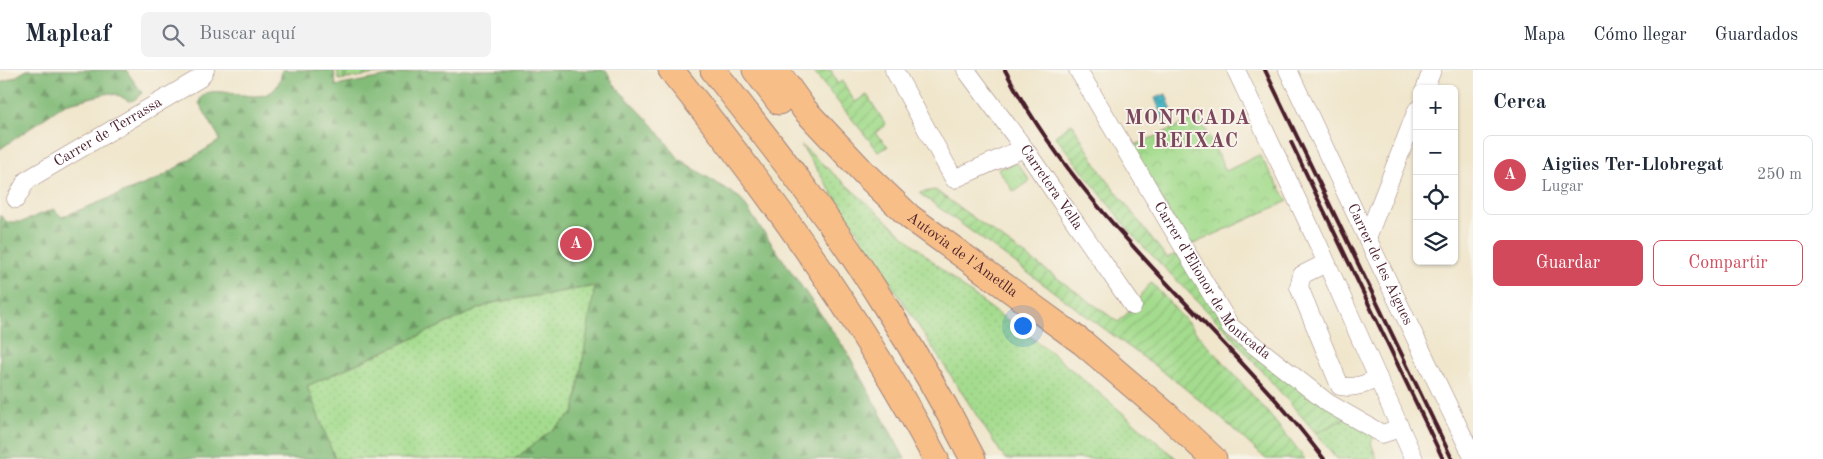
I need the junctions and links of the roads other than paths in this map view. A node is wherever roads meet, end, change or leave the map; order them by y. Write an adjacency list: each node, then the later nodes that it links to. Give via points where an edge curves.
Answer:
1 (205, 70): 15 (street, Carrer de Terrassa, via 200,78 28,180)
2 (671, 70): 22 (highway, via 823,273 885,369)
3 (714, 70): 23 (highway, via 798,178 883,302)
4 (756, 70): 24 (highway, Autovia de l'Ametlla, via 796,124 899,227 1048,335 1129,401)
5 (776, 70): 25 (highway, Autovia de l'Ametlla, via 804,108 910,217 1083,343)
6 (894, 70): 14 (street, via 954,179)
7 (966, 70): 14 (street, Carretera Vella)
8 (1078, 70): 20 (street, Carrer d'Elionor de Montcada, via 1232,326 1328,402 1382,434)
9 (1236, 70): 17 (street)
10 (1288, 70): 16 (street, Carrer de les Aigues)
11 (1432, 70): 12 (street)
12 (1426, 85)
13 (1413, 120): 16 (street)
14 (1024, 148): 18 (street, Carretera Vella)
15 (16, 199)
16 (1367, 238): 21 (street, Carrer de les Aigues)
17 (1326, 263): 19 (street); 19 (street, via 1302,275 1299,287 1340,386 1350,388)
18 (1133, 306)
19 (1378, 378): 20 (street)
20 (1400, 428): 26 (street)
21 (1473, 458)
22 (936, 459)
23 (973, 459)
24 (1192, 459)
25 (1214, 459)
26 (1414, 459)

